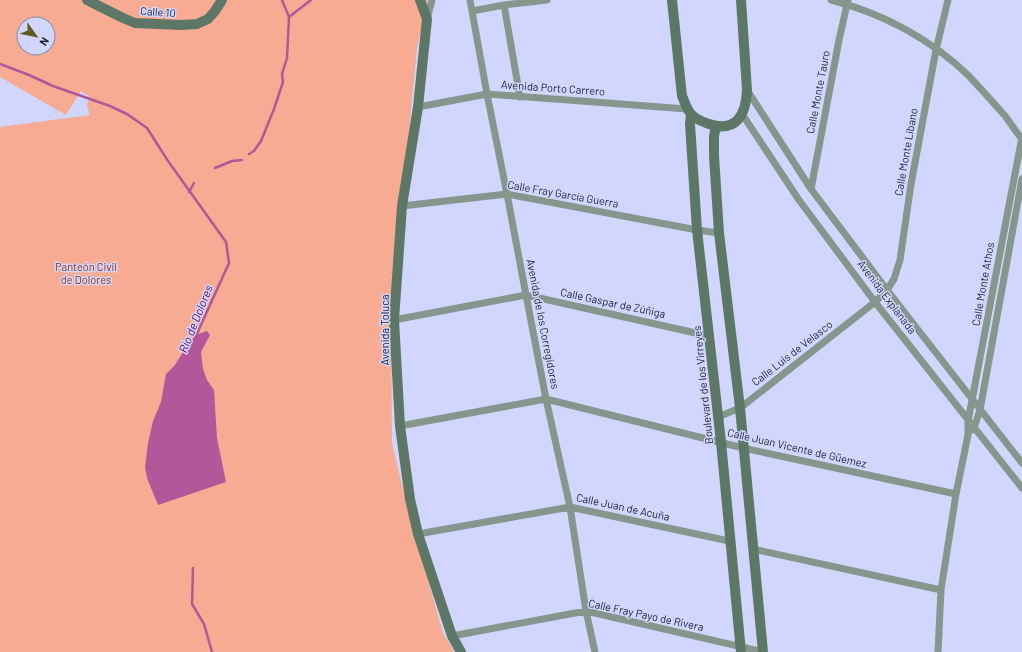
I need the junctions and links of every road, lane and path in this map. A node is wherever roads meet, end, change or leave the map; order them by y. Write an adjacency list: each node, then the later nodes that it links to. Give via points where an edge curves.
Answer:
1 (87, 0): 2 (street, Calle 10, via 135,22 181,26 197,24 208,19)
2 (222, 0)
3 (420, 0): 14 (street)
4 (432, 0): 14 (street, Avenida Toluca)
5 (470, 0): 13 (street, Avenida de los Corregidores)
6 (547, 0): 12 (street)
7 (672, 0): 20 (street, Boulevard de los Virreyes, via 682,96)
8 (741, 0): 16 (street)
9 (831, 0): 11 (street)
10 (948, 0): 15 (street, Calle Monte Líbano)
11 (847, 2): 15 (street, via 886,18); 25 (street, Calle Monte Tauro)
12 (504, 5): 13 (street); 18 (street)
13 (472, 11): 17 (street, Avenida de los Corregidores)
14 (427, 19): 19 (street, Avenida Toluca)
15 (936, 50): 23 (street, via 968,76); 30 (street, Calle Monte Líbano, via 900,260 894,279)
16 (747, 90): 21 (street, via 747,104); 25 (street, Avenida Explanada)
17 (487, 94): 18 (street, Avenida Porto Carrero); 19 (street, Avenida Porto Carrero); 26 (street, Avenida de los Corregidores)
18 (520, 97): 20 (street, Avenida Porto Carrero)
19 (418, 107): 27 (street, Avenida Toluca)
20 (689, 112): 22 (street, via 704,123); 28 (street, Boulevard de los Virreyes)
21 (742, 114): 22 (street, via 736,122 726,127); 32 (street, Avenida Explanada, via 799,200)
22 (716, 126): 29 (street, via 714,156)
23 (1022, 138): 36 (street, Calle Monte Athos)
24 (1022, 179): 38 (street, Calle Monte Athos)
25 (811, 189): 30 (street, Avenida Explanada)
26 (507, 194): 27 (street, Calle Fray García Guerra); 28 (street, Calle Fray García Guerra); 31 (street, Avenida de los Corregidores)
27 (402, 206): 33 (street, Avenida Toluca)
28 (698, 230): 29 (street, Calle Fray García Guerra); 34 (street, Boulevard de los Virreyes)
29 (719, 233): 37 (street)
30 (887, 290): 32 (street, Calle Monte Líbano); 36 (street, Avenida Explanada)
31 (526, 295): 33 (street, Calle Gaspar de Zúñiga); 34 (street, Calle Gaspar de Zúñiga); 35 (street, Avenida de los Corregidores)
32 (876, 302): 37 (street, Calle Luis de Velasco); 40 (street, Avenida Explanada)
33 (394, 320): 41 (street, Avenida Toluca)
34 (709, 336): 39 (street, Boulevard de los Virreyes)
35 (546, 399): 41 (street, Calle Juan Vicente de Güemez); 44 (street, Calle Juan Vicente de Güemez); 49 (street, Avenida de los Corregidores)
36 (973, 400): 38 (street, Avenida Explanada); 40 (street, Calle Monte Athos)
37 (740, 408): 39 (street, Calle Luis de Velasco); 45 (street)
38 (980, 410): 42 (street, Calle Monte Athos); 46 (street, Avenida Explanada)
39 (718, 417): 44 (street, Boulevard de los Virreyes)
40 (968, 421): 42 (street, Avenida Explanada); 43 (street, Calle Monte Athos)
41 (400, 426): 50 (street, Avenida Toluca, via 410,499)
42 (974, 428): 43 (street, Calle Monte Athos); 47 (street, Avenida Explanada)
43 (968, 435): 48 (street, Calle Monte Athos)
44 (721, 442): 45 (street, Calle Juan Vicente de Güemez); 51 (street, Boulevard de los Virreyes)
45 (743, 448): 48 (street, Calle Juan Vicente de Güemez); 52 (street)
46 (1022, 463)
47 (1022, 488)
48 (956, 494): 53 (street, Calle Monte Athos)
49 (570, 507): 50 (street, Calle Juan de Acuña); 51 (street, Calle Juan de Acuña); 54 (street, Avenida de los Corregidores)
50 (418, 534): 55 (street, Avenida Toluca)
51 (730, 540): 56 (street, Boulevard de los Virreyes)
52 (753, 549): 53 (street); 59 (street)
53 (941, 590): 60 (street, Calle Monte Athos)
54 (586, 611): 55 (street, Calle Fray Payo de Rivera); 56 (street, Calle Fray Payo de Rivera); 58 (street, Avenida de los Corregidores)
55 (452, 636): 57 (street, Avenida Toluca)
56 (741, 649): 59 (street, Calle Fray Payo de Rivera)
57 (461, 652)
58 (595, 652)
59 (763, 652)
60 (938, 652)

